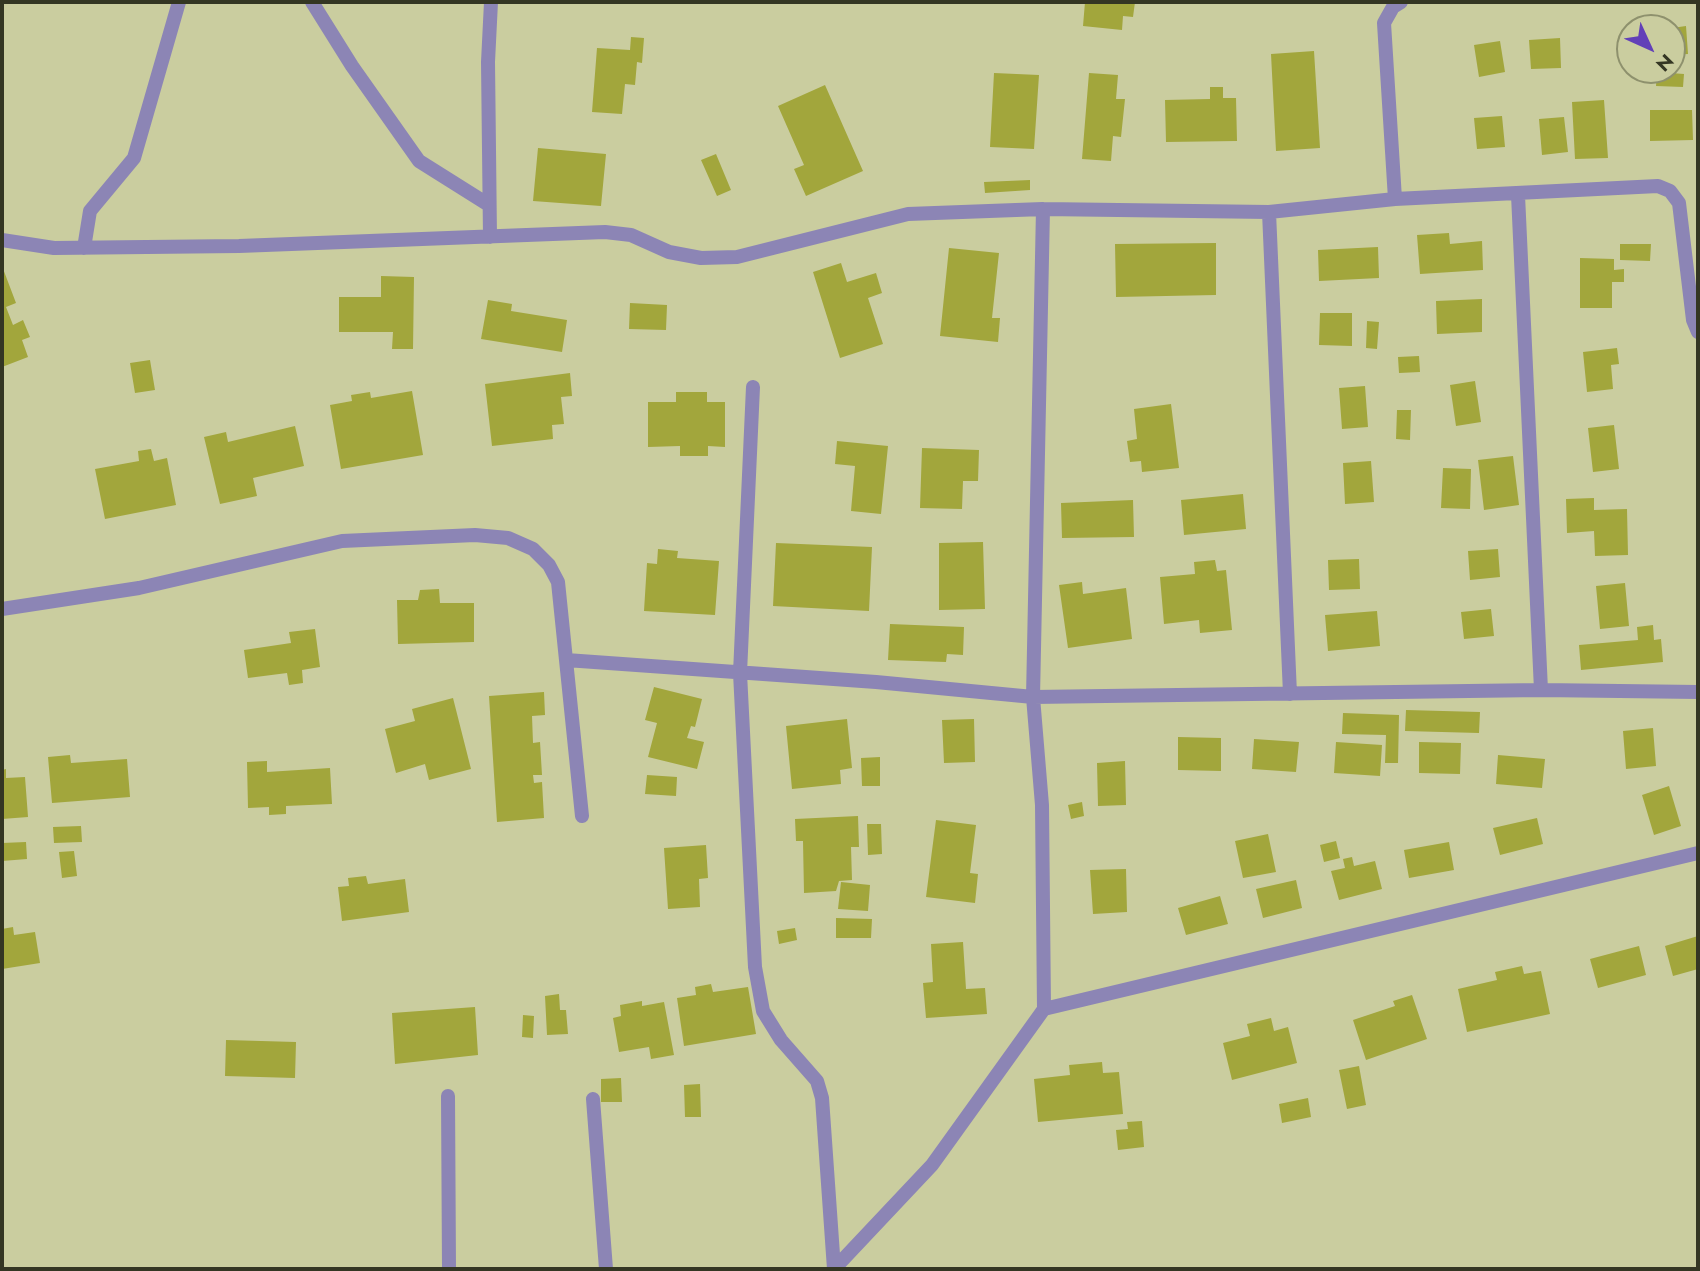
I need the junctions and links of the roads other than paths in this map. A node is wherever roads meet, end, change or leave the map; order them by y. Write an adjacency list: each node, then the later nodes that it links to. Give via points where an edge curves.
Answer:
1 (178, 2): 12 (street, via 134,158 90,211)
2 (312, 2): 7 (street, via 419,161)
3 (491, 2): 7 (street)
4 (1401, 2): 6 (street, via 1384,23)
5 (1518, 195): 6 (street); 13 (street, via 1658,186 1670,191 1679,203); 18 (street)
6 (1395, 199): 9 (street)
7 (489, 205): 10 (street)
8 (1043, 209): 9 (street); 10 (street, via 908,214 737,257 701,258 670,252 631,235 605,232); 21 (street)
9 (1269, 212): 20 (street)
10 (489, 237): 12 (street)
11 (2, 240): 12 (street)
12 (84, 248)
13 (1698, 332)
14 (753, 387): 17 (street)
15 (2, 609): 16 (street, via 139,588 342,541 475,535 508,538 533,549 550,565 558,582)
16 (566, 660): 17 (street); 22 (street)
17 (740, 673): 21 (street); 24 (street, via 755,967 763,1012 817,1081 822,1098 834,1269 932,1165)
18 (1541, 690): 19 (street); 20 (street)
19 (1698, 692)
20 (1290, 694): 21 (street)
21 (1033, 697): 24 (street, via 1042,805)
22 (582, 816)
23 (1698, 853): 24 (street)
24 (1044, 1009)
25 (448, 1096): 27 (street)
26 (593, 1099): 28 (street)
27 (449, 1269)
28 (606, 1269)

